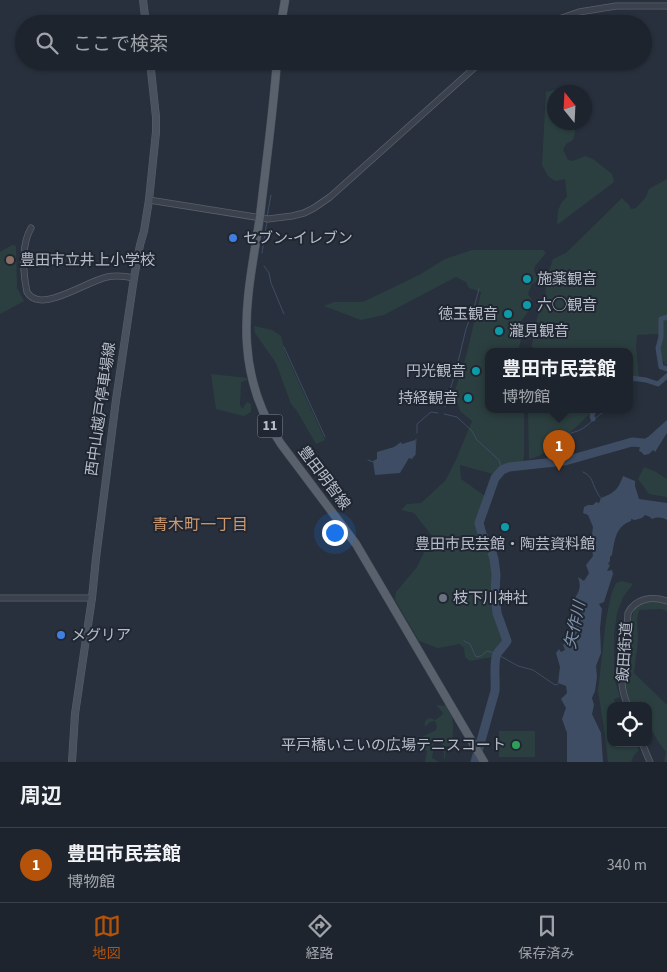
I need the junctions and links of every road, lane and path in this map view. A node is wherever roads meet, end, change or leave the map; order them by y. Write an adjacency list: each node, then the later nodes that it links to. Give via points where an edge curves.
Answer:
1 (143, 0): 4 (main road)
2 (285, 0): 5 (main road)
3 (667, 6): 6 (street, via 616,6)
4 (145, 15)
5 (282, 15)
6 (570, 15)
7 (151, 70): 10 (main road, 西中山越戸停車場線, via 156,132)
8 (276, 70): 11 (main road, 豊田明智線 / 11)
9 (472, 70): 11 (street, via 330,197 314,208 292,216)
10 (149, 200): 11 (street); 13 (main road, 西中山越戸停車場線)
11 (259, 218): 19 (main road, 豊田明智線 / 11, via 251,272 247,344 256,392 266,418 281,444 356,544)
12 (31, 228): 13 (street, via 25,240 24,272 27,292 35,299 51,299 107,277)
13 (134, 278): 15 (main road, 西中山越戸停車場線)
14 (0, 598): 15 (street)
15 (92, 598): 20 (main road, 西中山越戸停車場線, via 75,714)
16 (667, 601): 17 (street, 飯田街道, via 643,599 628,613 621,685)
17 (626, 702)
18 (644, 747): 21 (street)
19 (483, 760)
20 (72, 762)
21 (650, 762)

